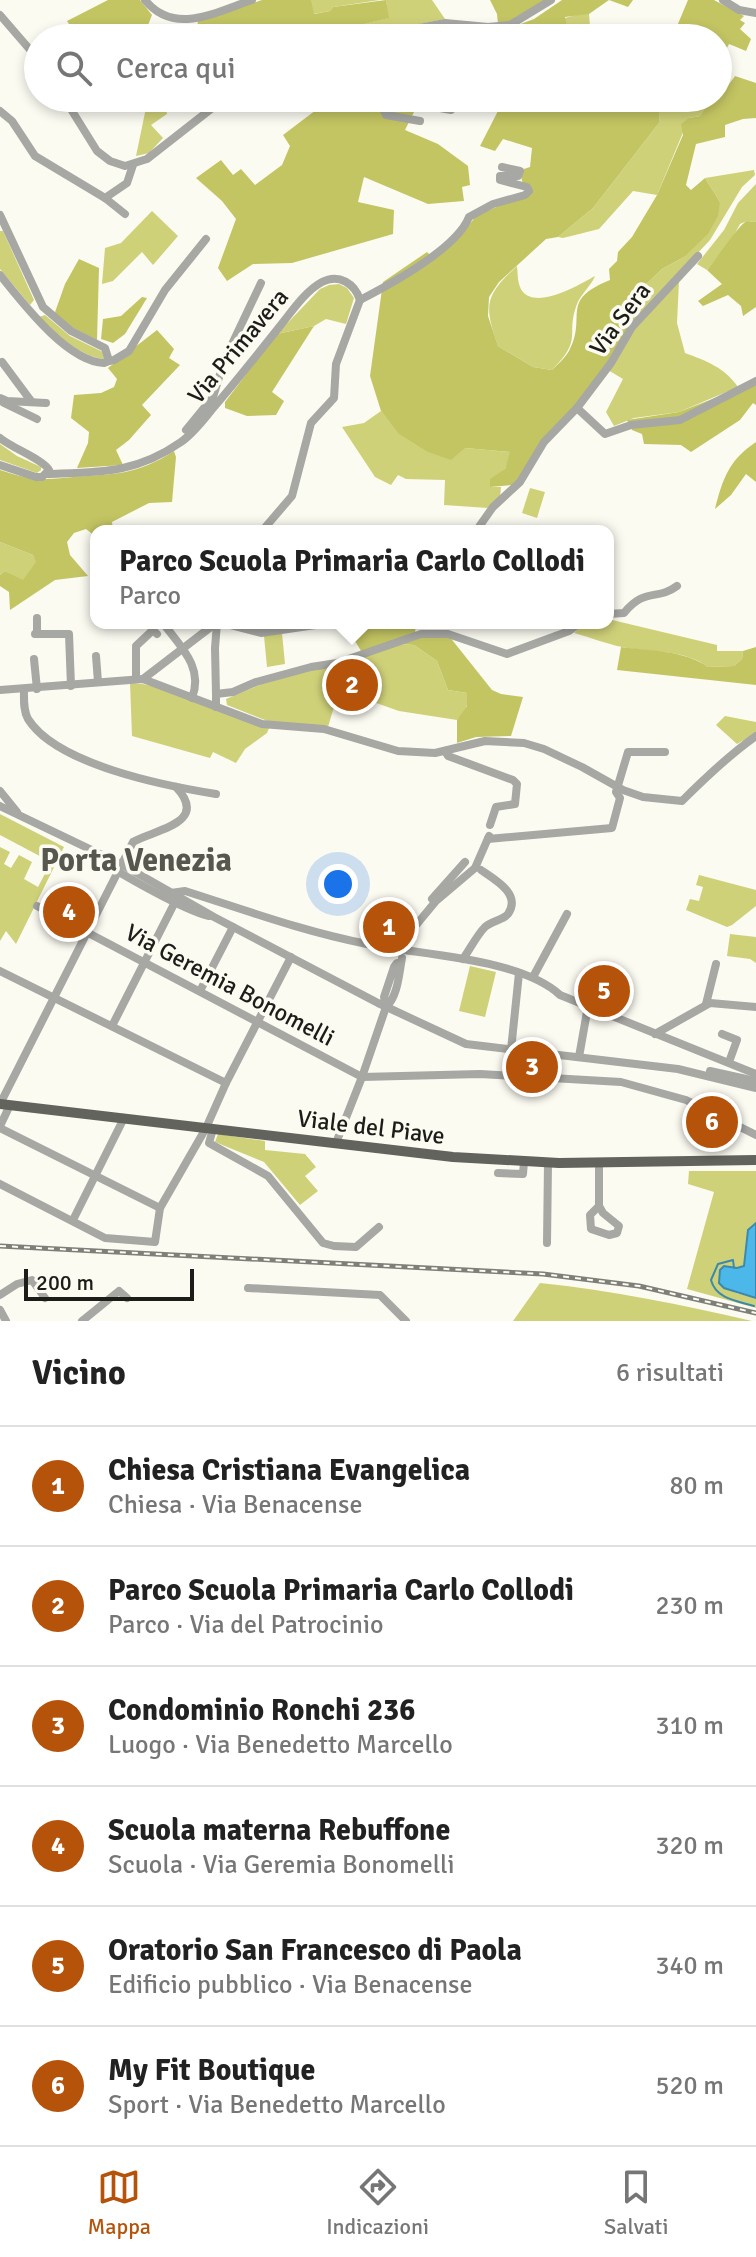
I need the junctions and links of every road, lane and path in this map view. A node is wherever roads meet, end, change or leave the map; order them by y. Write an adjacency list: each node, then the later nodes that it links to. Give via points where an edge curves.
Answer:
1 (145, 0): 2 (street, via 155,12 186,20)
2 (252, 0)
3 (551, 0): 7 (street)
4 (723, 0): 5 (street)
5 (756, 13)
6 (0, 15): 8 (street)
7 (512, 24)
8 (24, 43)
9 (2, 112): 16 (street, via 35,156)
10 (73, 112): 14 (street, via 97,151 110,161)
11 (207, 112): 14 (street)
12 (384, 112): 13 (street)
13 (420, 121)
14 (133, 165): 16 (street, via 127,183)
15 (502, 167): 23 (street, via 520,171 500,180 527,187 525,195 469,217 464,231 449,244)
16 (105, 198): 18 (street)
17 (0, 215): 24 (street, via 43,307 62,325 105,348)
18 (122, 215)
19 (206, 239): 24 (street, via 165,290 129,351)
20 (698, 256): 30 (street, Via Sera, via 632,327)
21 (0, 275): 24 (street, via 59,340 89,360)
22 (261, 283): 33 (street, Via Primavera, via 213,397)
23 (360, 300): 33 (street, Via Primavera, via 344,281 322,282 294,308); 36 (street, via 336,364 334,398 311,423 292,496)
24 (109, 361)
25 (2, 362): 28 (street)
26 (756, 381): 30 (street, via 680,420 631,425 605,434)
27 (0, 400): 28 (street); 31 (street)
28 (31, 401): 29 (street)
29 (46, 403)
30 (577, 408): 37 (street, Via Sera)
31 (37, 419)
32 (0, 438): 35 (street, via 43,462)
33 (186, 438): 35 (street, Via Primavera, via 135,467)
34 (0, 465): 35 (street, Via Primavera, via 36,477)
35 (47, 474)
36 (267, 525)
37 (480, 525)
38 (677, 586): 39 (street, via 668,593 638,598 624,613)
39 (614, 614)
40 (37, 618): 53 (street, via 36,634 69,634)
41 (168, 629): 48 (street)
42 (209, 629): 48 (street)
43 (217, 629): 57 (street)
44 (244, 629): 45 (street)
45 (288, 629)
46 (572, 629): 57 (street, via 507,654 448,634 421,634 337,663)
47 (157, 634): 51 (street, via 153,630 136,646)
48 (182, 648): 51 (street); 58 (street, via 195,669)
49 (96, 656): 52 (street)
50 (36, 660): 55 (street)
51 (140, 679): 52 (street); 58 (street)
52 (98, 682): 53 (street)
53 (71, 686): 55 (street)
54 (24, 689): 55 (street); 56 (street); 64 (street, via 27,718 47,740 108,770)
55 (37, 689)
56 (0, 690)
57 (216, 694): 59 (street)
58 (192, 698): 59 (street)
59 (216, 707): 61 (street, via 262,724 324,729 389,749)
60 (756, 736): 63 (street, via 682,801 643,797)
61 (445, 751): 63 (street, via 485,741 524,743); 69 (street, via 517,784 515,804 496,807)
62 (665, 752): 63 (street, via 631,750)
63 (618, 786): 69 (street, via 612,828)
64 (176, 787): 66 (street); 71 (street, via 183,794 185,813 166,831 133,842)
65 (0, 791): 68 (street)
66 (216, 794)
67 (0, 806): 68 (street)
68 (21, 816): 71 (street)
69 (489, 832): 78 (street, via 475,868)
70 (465, 862): 78 (street)
71 (120, 867): 73 (street); 77 (street)
72 (481, 870): 80 (street, via 506,888 510,908 486,926)
73 (173, 897): 76 (street); 78 (street, via 185,891 307,930); 82 (street)
74 (37, 906): 77 (street, Via Geremia Bonomelli)
75 (567, 914): 86 (street)
76 (233, 927): 79 (street); 87 (street)
77 (87, 932): 82 (street, Via Geremia Bonomelli); 88 (street)
78 (394, 948): 80 (street)
79 (291, 957): 91 (street); 93 (street)
80 (463, 959): 85 (street)
81 (399, 961): 91 (street, via 384,997)
82 (145, 963): 87 (street, Via Geremia Bonomelli); 94 (street)
83 (716, 964): 89 (street)
84 (0, 971): 88 (street)
85 (519, 973): 86 (street); 97 (street)
86 (533, 977): 90 (street)
87 (200, 991): 93 (street, Via Geremia Bonomelli)
88 (53, 996): 94 (street); 106 (street)
89 (706, 1004): 92 (street); 95 (street)
90 (588, 1006): 95 (street); 98 (street)
91 (386, 1007): 97 (street, via 466,1044); 103 (street)
92 (756, 1007)
93 (258, 1022): 103 (street, Via Geremia Bonomelli); 104 (street)
94 (112, 1026): 104 (street)
95 (655, 1034): 99 (street)
96 (722, 1034): 99 (street, via 737,1040)
97 (511, 1050): 98 (street)
98 (579, 1057): 100 (street)
99 (729, 1062): 101 (street)
100 (678, 1069): 101 (street); 105 (street)
101 (737, 1071): 102 (street); 105 (street)
102 (756, 1074)
103 (362, 1077): 110 (street, via 480,1074 621,1082 686,1100); 111 (street)
104 (226, 1083): 109 (street)
105 (756, 1084)
106 (3, 1104): 107 (main road, Viale del Piave); 108 (street)
107 (124, 1118): 109 (main road, Viale del Piave); 117 (street)
108 (0, 1127): 117 (street)
109 (210, 1128): 111 (main road, Viale del Piave); 120 (street); 122 (street, via 209,1143 268,1176 323,1243 356,1247)
110 (756, 1135)
111 (336, 1143): 112 (main road, Viale del Piave)
112 (524, 1162): 114 (main road, Viale del Piave); 116 (street, Viale del Piave, via 523,1174)
113 (752, 1162): 115 (main road, Viale del Piave)
114 (548, 1163): 115 (main road, Viale del Piave); 123 (street)
115 (599, 1163): 119 (street)
116 (498, 1173)
117 (96, 1175): 120 (street); 121 (street)
118 (0, 1184): 121 (street)
119 (599, 1206)
120 (160, 1208): 121 (street, via 155,1242 105,1238)
121 (73, 1220)
122 (379, 1227)
123 (547, 1243)
124 (248, 1288): 131 (street, via 380,1295)
125 (0, 1295): 126 (street, via 32,1280)
126 (45, 1298)
127 (127, 1298): 130 (street, via 119,1291)
128 (0, 1310): 129 (street)
129 (6, 1321)
130 (82, 1321)
131 (406, 1321)

